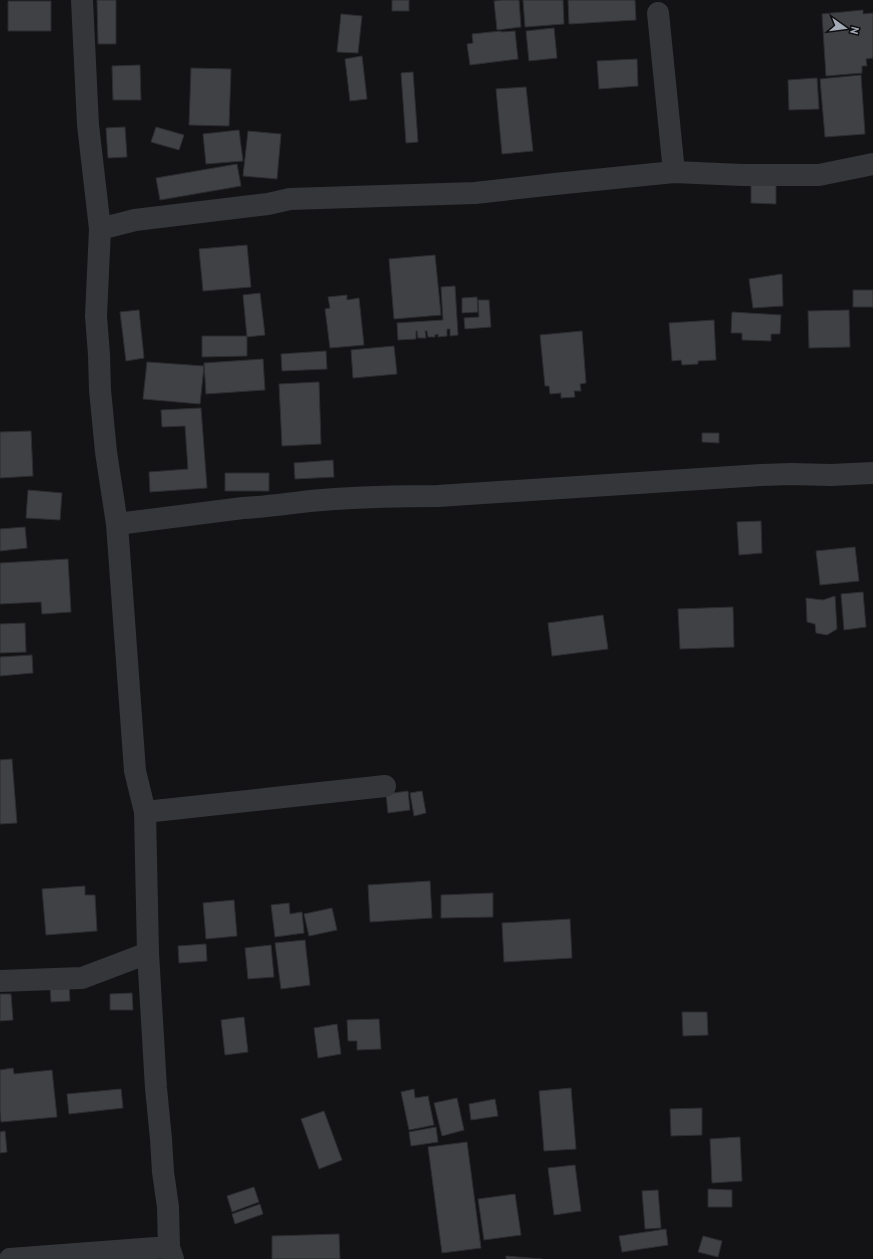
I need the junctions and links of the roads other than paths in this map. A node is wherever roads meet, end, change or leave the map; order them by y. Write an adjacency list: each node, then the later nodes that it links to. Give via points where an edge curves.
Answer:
1 (82, 0): 5 (street, via 88,125)
2 (658, 12): 4 (street)
3 (873, 164): 4 (street, via 819,175)
4 (674, 172): 5 (street, via 475,193 290,199 261,205 135,220)
5 (100, 229): 7 (street, via 96,316 100,390)
6 (873, 473): 7 (street, via 761,475 438,496 408,495 322,500)
7 (117, 524): 9 (street, via 135,771)
8 (385, 786): 9 (street)
9 (145, 812): 10 (street)
10 (148, 953): 11 (street, via 82,978); 12 (street, via 156,1088)
11 (0, 981)
12 (171, 1253): 13 (street)
13 (10, 1259)

